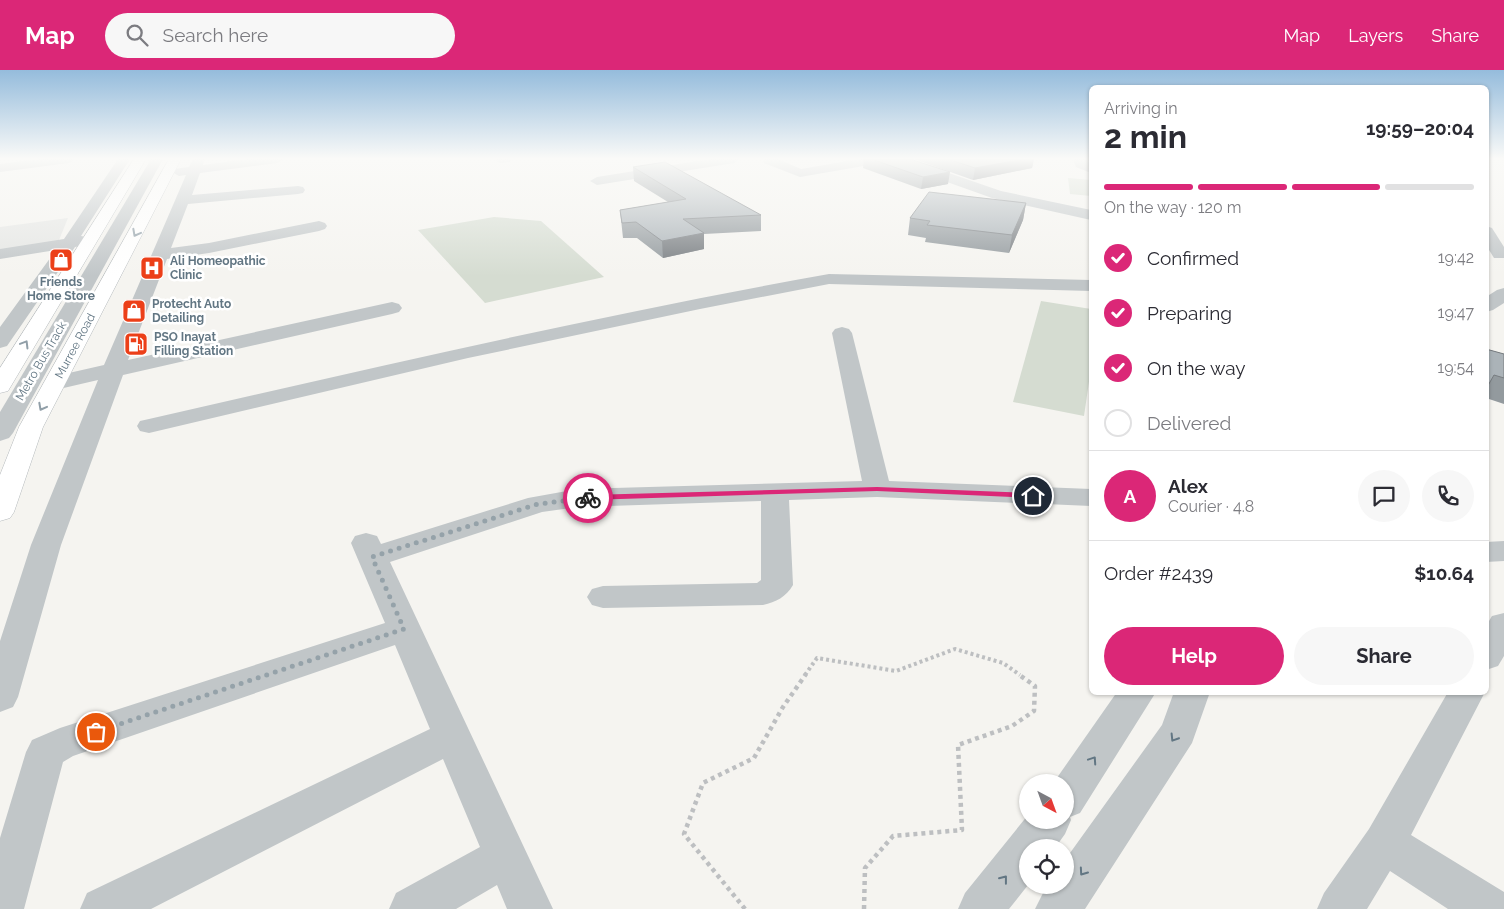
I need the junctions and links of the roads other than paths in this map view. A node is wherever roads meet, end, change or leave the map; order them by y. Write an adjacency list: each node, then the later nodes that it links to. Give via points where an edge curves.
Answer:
1 (98, 198): 15 (street)
2 (115, 198): 14 (main road)
3 (156, 198): 32 (street, Metro Bus Track)
4 (160, 198): 28 (main road, Murree Road, one-way to 28)
5 (180, 198): 8 (street)
6 (271, 198): 8 (street, via 204,209)
7 (1011, 198): 9 (street)
8 (180, 204): 18 (street)
9 (1089, 216)
10 (319, 226): 18 (street, via 209,248)
11 (1489, 230): 12 (street)
12 (1504, 232)
13 (1489, 236): 16 (street)
14 (88, 240): 15 (street); 29 (main road, one-way to 14)
15 (69, 243): 17 (street); 26 (street)
16 (1497, 253)
17 (0, 254)
18 (160, 254): 27 (street)
19 (1089, 286): 30 (street, via 829,279 478,350)
20 (1504, 294): 21 (street)
21 (1489, 304)
22 (392, 308): 27 (street)
23 (1489, 312): 24 (street)
24 (1504, 316)
25 (842, 333): 34 (street)
26 (0, 342)
27 (112, 371): 28 (street); 47 (street, via 46,545)
28 (55, 383): 31 (main road, Murree Road, one-way to 31)
29 (0, 386)
30 (149, 426)
31 (31, 427): 33 (main road); 37 (main road, Murree Road)
32 (0, 433)
33 (0, 479)
34 (877, 489): 35 (street); 36 (street)
35 (775, 492): 40 (street, via 777,585 763,594); 42 (street, via 578,498 538,504 369,550)
36 (1089, 498)
37 (0, 512)
38 (1504, 551): 39 (street)
39 (1489, 552)
40 (603, 597)
41 (1504, 626): 43 (street)
42 (404, 629): 48 (street); 55 (street, via 60,744 46,752)
43 (1489, 653)
44 (1136, 695): 49 (street, one-way to 44)
45 (1191, 695): 60 (street, one-way to 60, via 1178,732)
46 (1465, 695): 52 (street)
47 (0, 697)
48 (453, 736): 53 (street); 56 (street)
49 (1074, 787)
50 (1043, 829): 51 (street)
51 (1035, 839)
52 (1384, 843): 61 (street); 62 (street)
53 (506, 856): 57 (street); 58 (street)
54 (1019, 860): 59 (street, one-way to 54)
55 (1, 909)
56 (103, 909)
57 (412, 909)
58 (530, 909)
59 (981, 909)
60 (1058, 909)
61 (1340, 909)
62 (1489, 909)

